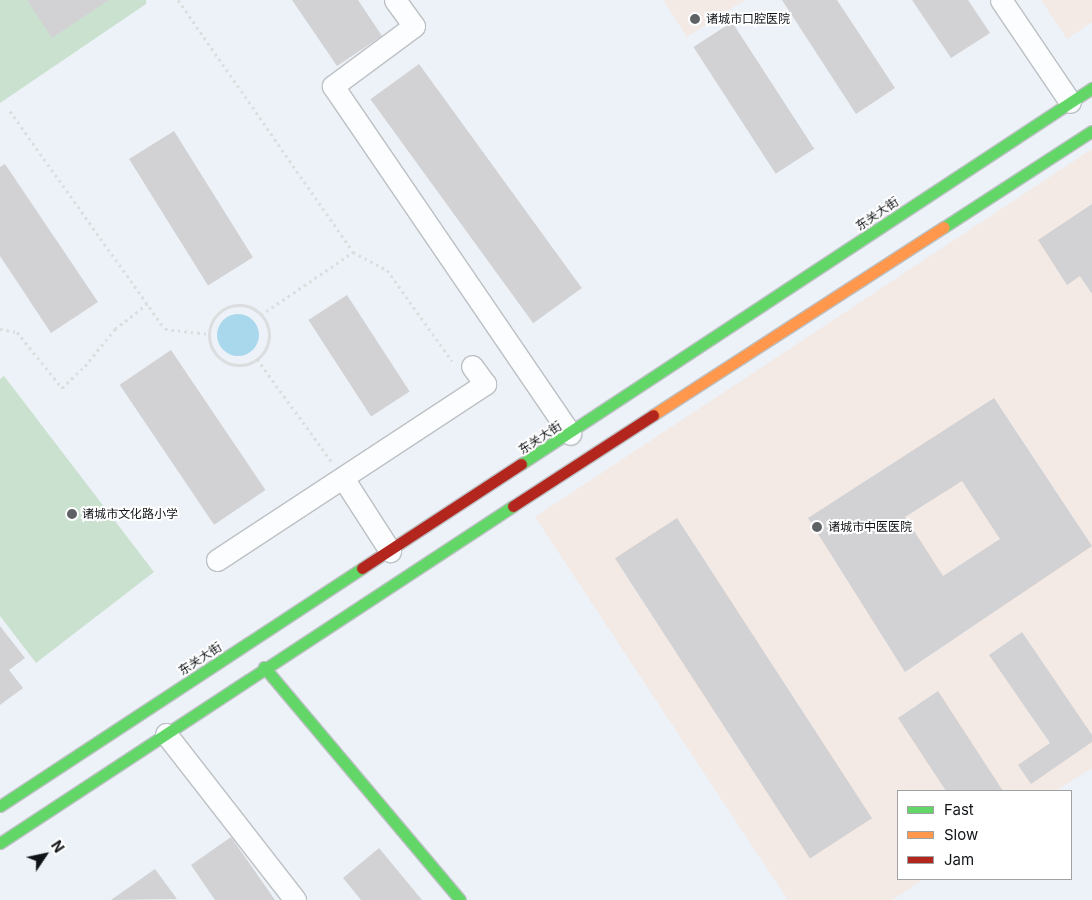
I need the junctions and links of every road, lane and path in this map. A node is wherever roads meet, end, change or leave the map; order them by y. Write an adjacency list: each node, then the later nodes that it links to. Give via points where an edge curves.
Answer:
1 (178, 0): 8 (path)
2 (394, 0): 16 (street, via 414,26 333,86)
3 (1001, 0): 5 (street)
4 (1092, 88): 5 (main road, 东关大街)
5 (1070, 102): 16 (main road, 东关大街)
6 (10, 111): 9 (path)
7 (1092, 131): 20 (main road)
8 (353, 252): 10 (path); 15 (path, via 387,270)
9 (147, 304): 11 (path, via 115,329 62,388 17,332); 12 (path, via 165,329)
10 (261, 315): 12 (path, via 253,309 233,306 216,316); 13 (path, via 266,324 268,343)
11 (0, 329)
12 (209, 334): 13 (path, via 210,344 221,360 240,365)
13 (257, 359): 17 (path)
14 (472, 366): 15 (street, via 485,384)
15 (474, 392): 17 (street)
16 (570, 434): 18 (main road, 东关大街)
17 (343, 478): 18 (street); 19 (street)
18 (390, 552): 22 (main road, 东关大街)
19 (218, 560)
20 (264, 667): 21 (main road); 25 (main road)
21 (166, 734): 23 (main road); 24 (street)
22 (0, 806)
23 (0, 843)
24 (295, 900)
25 (460, 900)

